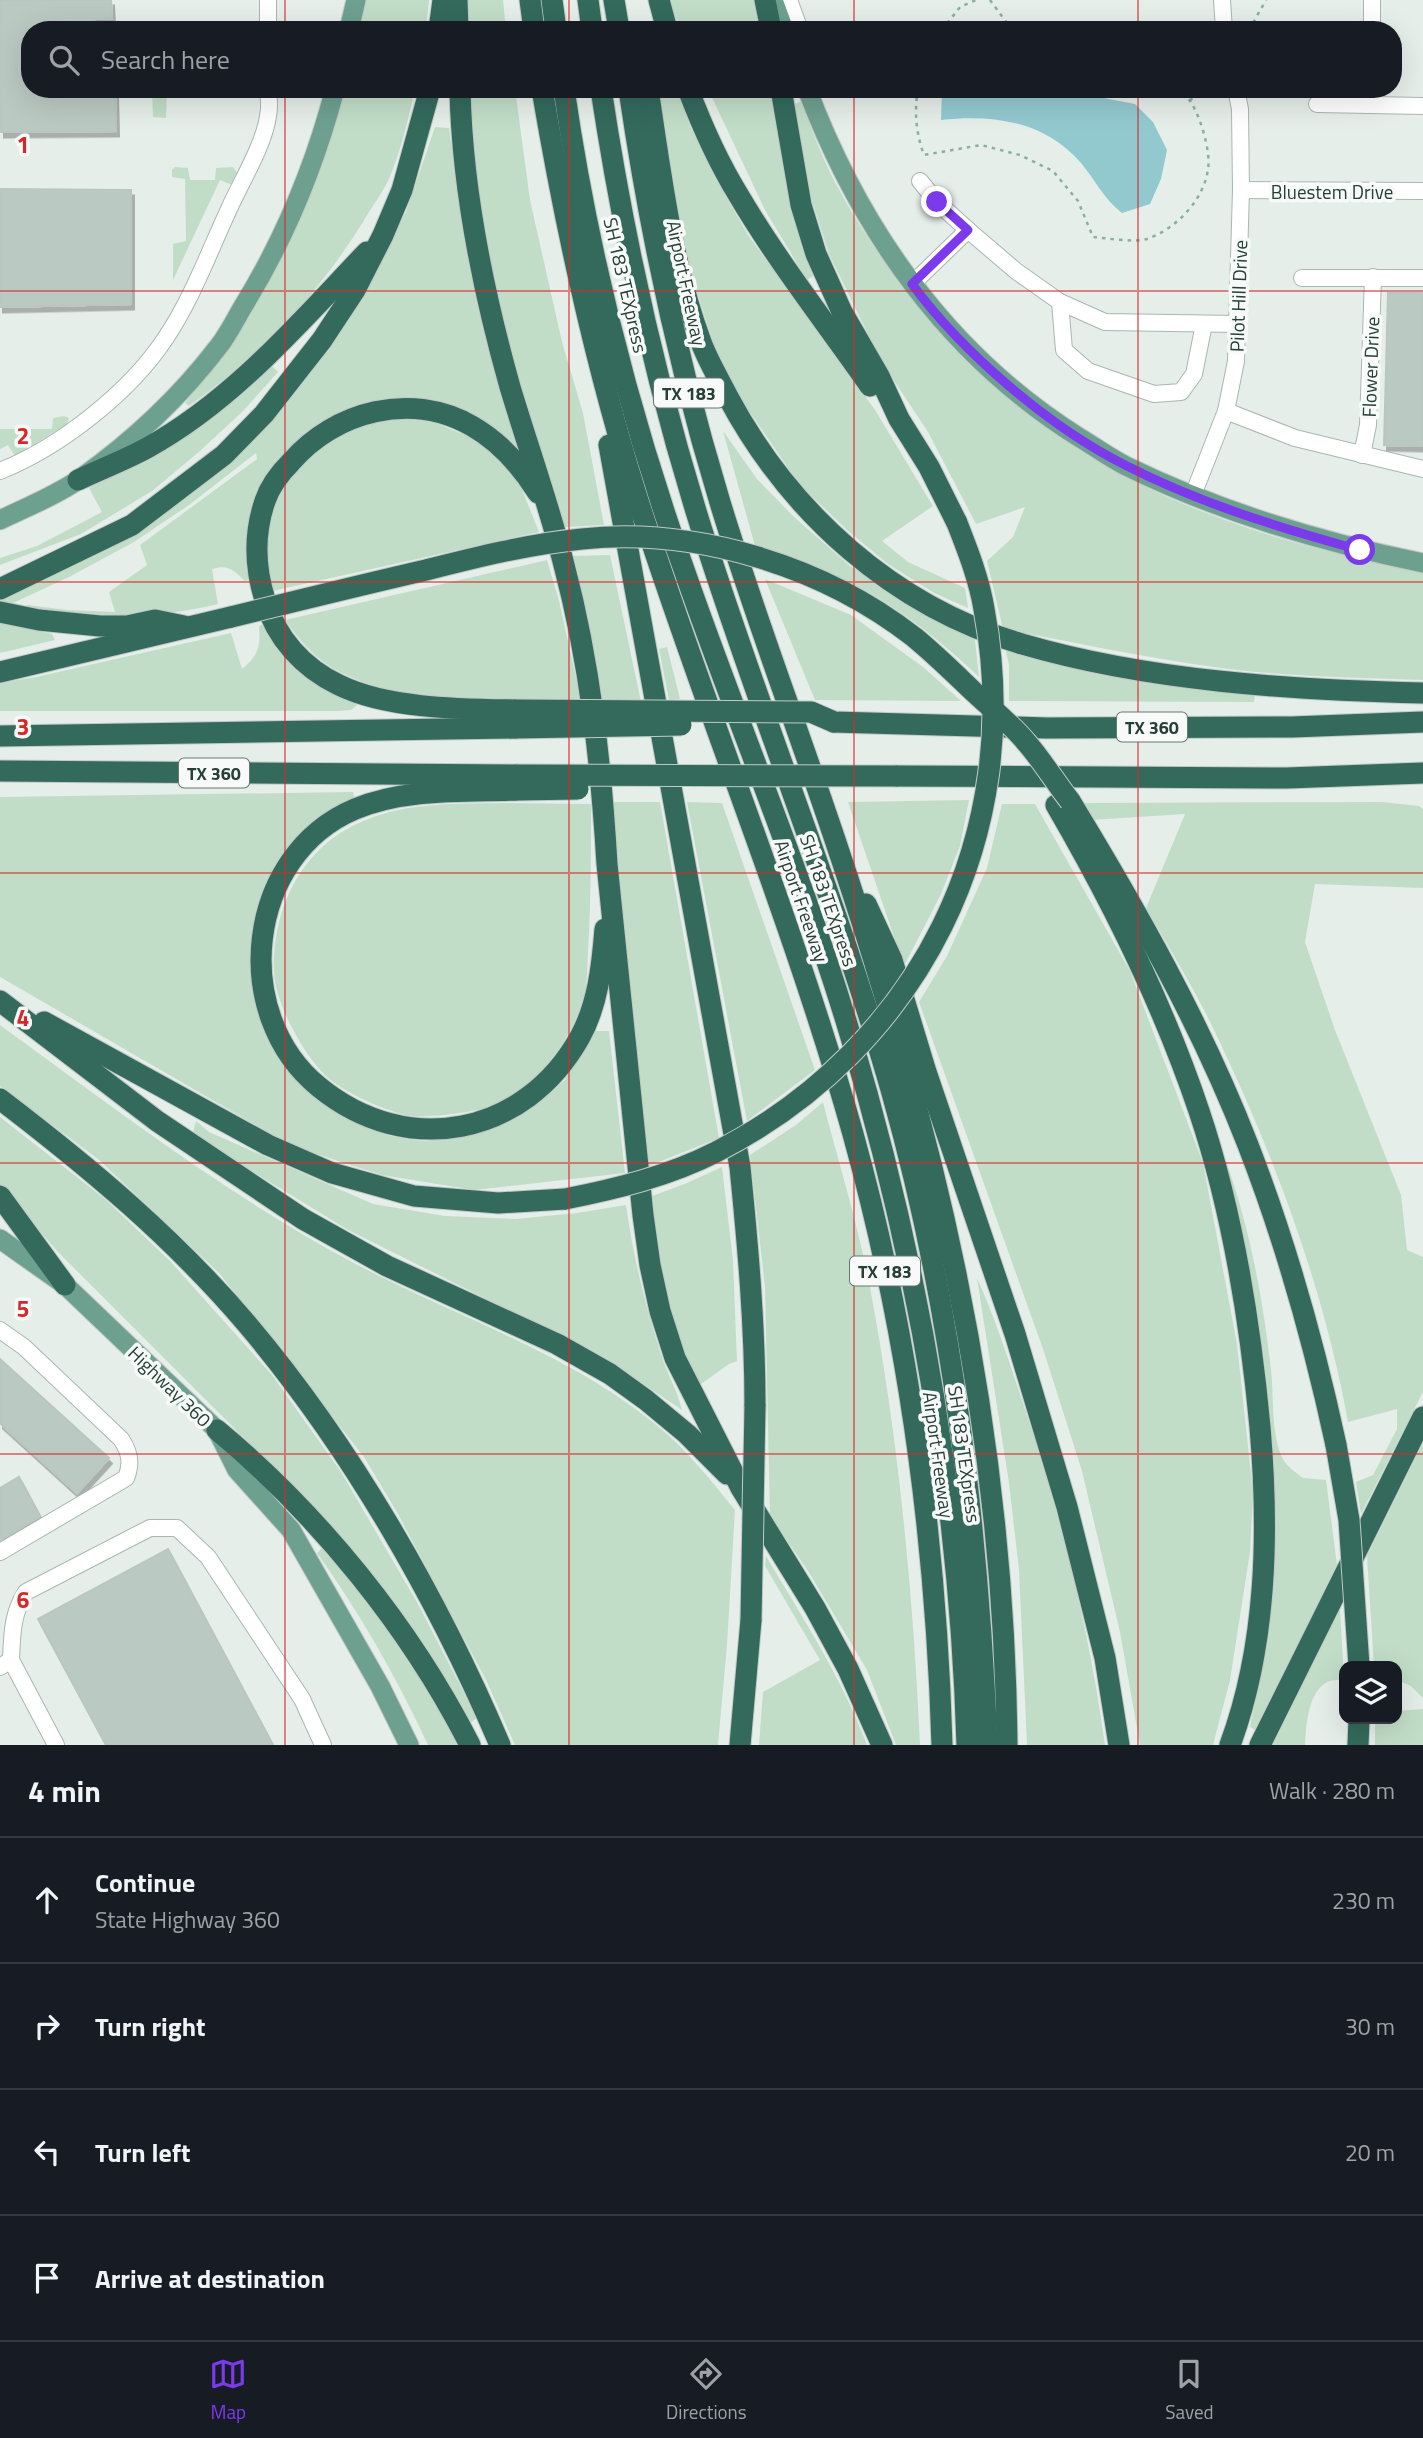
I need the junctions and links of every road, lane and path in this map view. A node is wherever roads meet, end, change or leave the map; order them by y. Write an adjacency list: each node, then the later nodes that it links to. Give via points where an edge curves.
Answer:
1 (268, 0): 18 (street)
2 (356, 0): 19 (main road)
3 (443, 0): 20 (highway)
4 (457, 0): 21 (highway)
5 (530, 0): 22 (highway)
6 (552, 0): 23 (highway)
7 (588, 0): 24 (highway)
8 (614, 0): 25 (highway)
9 (659, 0): 26 (highway)
10 (765, 0): 27 (highway)
11 (773, 0): 28 (main road)
12 (789, 0): 29 (street)
13 (976, 0): 30 (path, via 960,7)
14 (990, 0): 31 (path)
15 (1222, 0): 32 (street)
16 (1266, 0): 33 (path)
17 (1373, 0): 34 (street)
18 (268, 21)
19 (351, 21)
20 (440, 21)
21 (458, 21)
22 (533, 21)
23 (555, 21)
24 (591, 21)
25 (618, 21)
26 (665, 21)
27 (769, 21)
28 (781, 21)
29 (797, 21)
30 (949, 21)
31 (1005, 21)
32 (1223, 21)
33 (1254, 21)
34 (1372, 21)
35 (268, 98): 75 (street, via 269,115 261,141 165,339 112,398 55,442)
36 (332, 98): 76 (main road, via 310,172 285,230 221,343 184,389)
37 (427, 98): 62 (highway, via 402,190)
38 (461, 98): 78 (highway, via 468,187 490,310)
39 (544, 98): 70 (highway, Airport Freeway / TX 183)
40 (566, 98): 118 (highway, SH 183 TEXpress, via 593,248 651,469 819,938 888,1172 919,1310 944,1462 960,1608)
41 (603, 98): 119 (highway, SH 183 TEXpress, via 629,250 663,398 704,537 844,937 892,1093 926,1230 956,1394 974,1530)
42 (630, 98): 92 (highway, Airport Freeway / TX 183, via 656,254 703,443)
43 (649, 98): 85 (highway, via 673,244 702,345 746,430 788,490 869,565 914,597 966,623 1021,644 1084,659 1259,684)
44 (692, 98): 72 (highway, via 738,195 768,243)
45 (783, 98): 72 (highway, via 801,205 816,254)
46 (810, 98): 57 (main road)
47 (818, 98): 57 (street)
48 (917, 98): 54 (path, via 924,155 981,145 1020,155 1053,171 1078,201 1093,237 1145,240 1181,220 1201,192 1209,168 1207,145)
49 (1187, 98): 54 (path)
50 (1192, 98): 54 (path)
51 (1238, 98): 59 (street, Pilot Hill Drive)
52 (1362, 98): 55 (street)
53 (1376, 98): 56 (street)
54 (1190, 101)
55 (1317, 104)
56 (1423, 106)
57 (823, 134): 66 (main road, via 878,237)
58 (920, 181): 61 (street)
59 (1241, 190): 60 (street, Bluestem Drive); 69 (street, Pilot Hill Drive)
60 (1423, 191)
61 (968, 230): 66 (street); 67 (street)
62 (383, 235): 76 (highway, via 229,390 147,448); 81 (highway, via 322,340 264,414 224,455 132,525)
63 (1302, 278): 64 (street)
64 (1374, 278): 65 (street); 73 (street, Flower Drive, via 1368,425)
65 (1423, 278)
66 (912, 284): 77 (main road, via 987,367 1051,420 1124,465)
67 (1060, 302): 68 (street, via 1105,322); 68 (street, via 1064,349 1088,371 1154,394 1181,391 1188,383)
68 (1204, 324): 69 (street)
69 (1238, 324): 71 (street, Pilot Hill Drive)
70 (591, 332): 107 (highway, bridge, via 740,1167 755,1350); 117 (highway, Airport Freeway / TX 183, via 640,506 807,984 863,1174 897,1324 915,1435 934,1599)
71 (1226, 411): 73 (street, via 1295,438); 77 (street, Pilot Hill Drive)
72 (899, 419): 95 (highway, bridge, via 957,523 979,587 992,662 994,719 980,825 964,878 917,973 849,1056 760,1127 714,1153 664,1173 565,1199 498,1203 414,1196 332,1173 268,1145)
73 (1362, 455): 74 (street)
74 (1423, 469)
75 (0, 471)
76 (78, 480): 79 (main road)
77 (1193, 495): 80 (main road, via 1280,528)
78 (551, 516): 86 (highway, via 515,461 471,424 416,408 394,408 345,420 319,435 279,475 265,500 259,526 258,579 266,604 278,634 313,669 372,698); 93 (highway, via 589,684)
79 (0, 520)
80 (1423, 563)
81 (0, 589)
82 (0, 612): 83 (highway, via 100,626 155,620)
83 (189, 627): 84 (highway); 94 (highway, bridge, via 558,542 608,537 726,549 813,578 866,605 934,654 1025,740 1070,801)
84 (0, 672)
85 (1423, 693)
86 (516, 719): 87 (highway, TX 360, bridge, via 1060,727); 88 (highway, TX 360)
87 (1423, 722)
88 (0, 736)
89 (0, 771): 91 (highway, TX 360)
90 (1423, 773): 91 (highway, TX 360, bridge, via 1287,778 640,775)
91 (516, 782): 93 (highway, via 409,795 356,809 318,832 286,865 266,914 261,977 278,1035 319,1087 368,1116 423,1129 478,1124 518,1106 561,1066 594,1005 602,964)
92 (836, 842): 120 (highway, Airport Freeway / TX 183, via 902,1056 958,1289 991,1508); 121 (highway, via 892,960 1015,1334 1067,1507 1105,1658)
93 (607, 864): 103 (highway, via 650,1265 675,1358)
94 (1118, 897): 105 (highway, bridge, via 1185,1006 1217,1073 1248,1144 1301,1300 1349,1520); 122 (highway, via 1199,1112 1249,1324 1263,1461 1264,1533 1253,1657)
95 (0, 1000): 103 (highway, via 157,1121 303,1219 387,1266 557,1344 610,1374 687,1434)
96 (0, 1099): 113 (highway, via 125,1199 246,1323 298,1388 347,1457 422,1584)
97 (0, 1196): 99 (highway)
98 (0, 1239): 99 (main road, Highway 360)
99 (65, 1285): 102 (main road, Highway 360)
100 (0, 1330): 104 (street, via 121,1439 130,1469 126,1478)
101 (1423, 1417): 123 (highway)
102 (217, 1430): 111 (main road, Highway 360, via 237,1470 291,1530); 112 (highway, via 330,1541 376,1596 411,1643)
103 (741, 1488): 116 (highway, via 815,1608)
104 (0, 1552)
105 (1359, 1661)
106 (6, 1664): 109 (street); 110 (street, via 18,1603 26,1592 150,1528 177,1528 208,1557 302,1699)
107 (748, 1666): 114 (highway); 115 (highway)
108 (1359, 1724): 124 (highway)
109 (56, 1745)
110 (323, 1745)
111 (410, 1745)
112 (470, 1745)
113 (500, 1745)
114 (740, 1745)
115 (749, 1745)
116 (882, 1745)
117 (942, 1745)
118 (967, 1745)
119 (987, 1745)
120 (1007, 1745)
121 (1119, 1745)
122 (1230, 1745)
123 (1260, 1745)
124 (1358, 1745)

